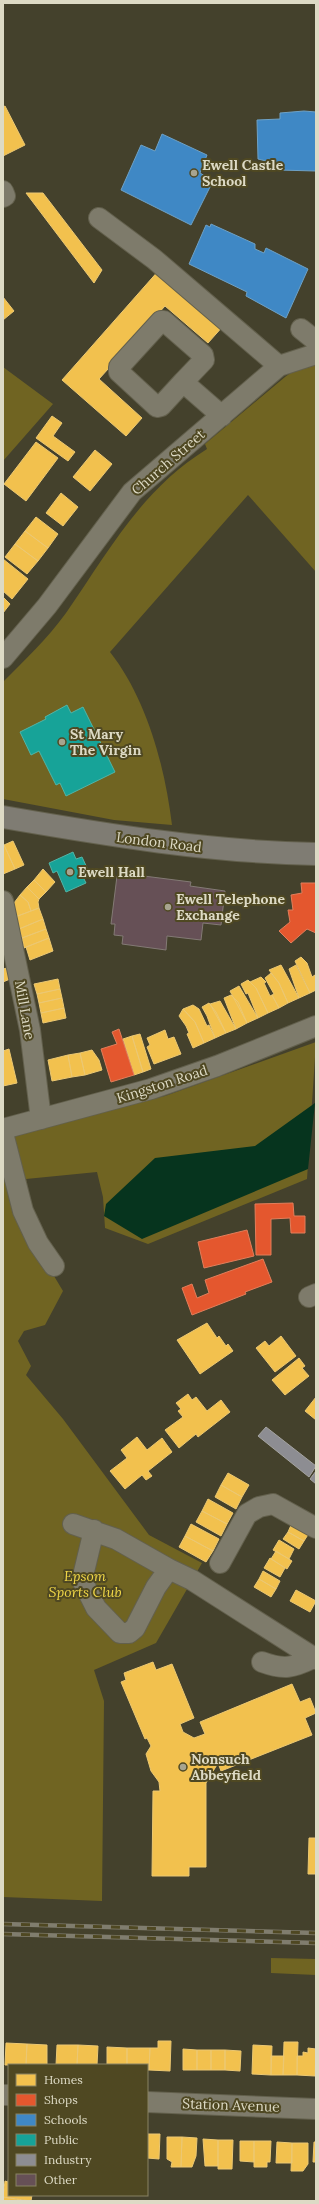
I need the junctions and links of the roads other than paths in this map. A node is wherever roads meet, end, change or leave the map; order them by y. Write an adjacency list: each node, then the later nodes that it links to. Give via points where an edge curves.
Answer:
1 (3, 192): 2 (street, via 6,196)
2 (3, 197)
3 (99, 218): 5 (street, via 154,259)
4 (316, 354): 5 (street, Church Street)
5 (279, 366): 7 (street, Church Street)
6 (183, 382): 7 (street)
7 (222, 416): 8 (street, Church Street, via 132,492 47,606)
8 (3, 658)
9 (3, 817): 10 (main road, London Road, via 87,832 230,851)
10 (316, 854)
11 (3, 901): 13 (street, Mill Lane, via 30,1030)
12 (316, 1026): 13 (street, Kingston Road, via 217,1066 151,1089)
13 (41, 1120): 14 (street, Kingston Road)
14 (3, 1129)
15 (3, 1133): 16 (street, via 23,1211 38,1242)
16 (54, 1266)
17 (73, 1524): 19 (street)
18 (316, 1528): 20 (street, via 273,1504 259,1507 247,1514)
19 (94, 1530): 21 (street, via 116,1539); 21 (street, via 82,1580 96,1608 120,1633 129,1634 135,1628 156,1586)
20 (220, 1563)
21 (169, 1569): 22 (street, via 192,1580)
22 (315, 1658): 23 (street, via 284,1668)
23 (262, 1662)
24 (148, 2102): 25 (street, Station Avenue)
25 (316, 2108)

